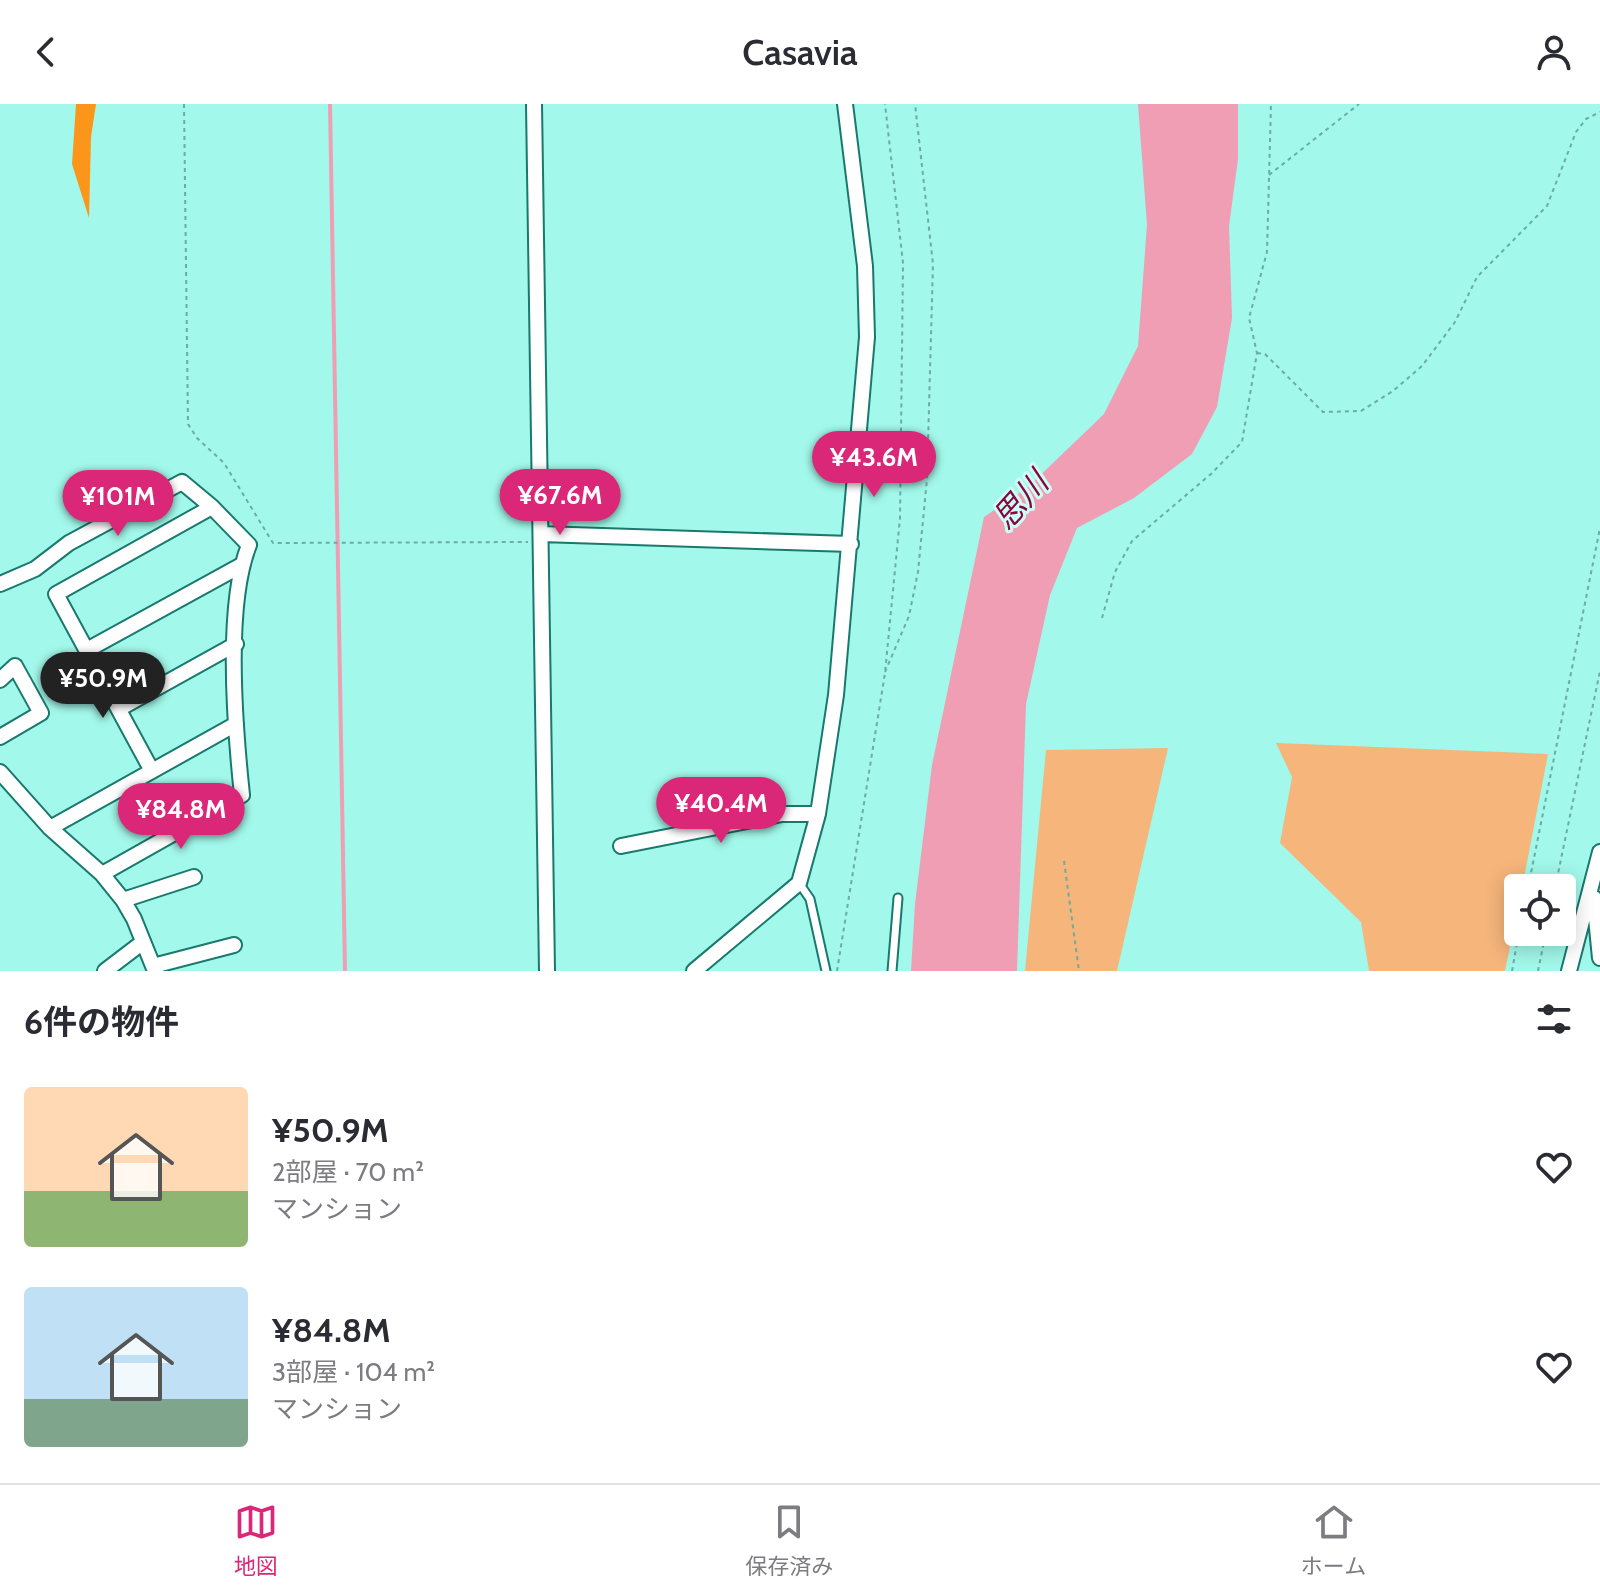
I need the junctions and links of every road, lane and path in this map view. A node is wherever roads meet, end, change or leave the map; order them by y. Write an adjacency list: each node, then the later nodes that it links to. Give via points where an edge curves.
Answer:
1 (184, 104): 13 (path, via 188,424 224,463 273,543)
2 (534, 104): 13 (street)
3 (845, 104): 14 (street, via 867,323)
4 (885, 104): 21 (path, via 897,188 903,320 900,518)
5 (915, 104): 21 (path, via 933,264 927,479 909,616)
6 (1271, 104): 9 (path)
7 (1359, 104): 9 (path)
8 (1600, 112): 10 (path, via 1576,132 1547,206 1477,277 1441,341 1393,391 1361,411 1323,412 1265,354)
9 (1268, 175): 10 (path, via 1267,252 1249,318)
10 (1257, 353): 17 (path, via 1242,442 1132,541 1115,572)
11 (212, 507): 15 (street, via 249,545); 16 (street, via 182,482 69,543 35,569); 19 (street, via 56,594)
12 (1600, 528): 34 (path)
13 (541, 538): 14 (street); 48 (street)
14 (851, 544): 28 (street)
15 (240, 566): 18 (street); 19 (street)
16 (0, 584)
17 (1102, 618)
18 (236, 644): 23 (street); 24 (street)
19 (87, 650): 23 (street)
20 (1600, 671): 35 (path)
21 (885, 673): 51 (path)
22 (0, 680): 25 (street, via 15,666 41,713)
23 (119, 709): 26 (street)
24 (236, 724): 26 (street); 33 (street, via 242,795)
25 (0, 737)
26 (152, 771): 29 (street)
27 (0, 772): 29 (street)
28 (818, 814): 30 (street, via 782,814); 37 (street)
29 (50, 828): 33 (street)
30 (621, 846)
31 (1600, 853): 38 (street)
32 (1064, 861): 53 (path)
33 (102, 874): 40 (street)
34 (1531, 874)
35 (1558, 874)
36 (194, 877): 40 (street)
37 (799, 883): 49 (street); 50 (lane, via 812,905)
38 (1592, 890): 45 (street); 56 (street)
39 (898, 898): 52 (lane)
40 (123, 900): 41 (street)
41 (143, 942): 46 (street); 47 (street)
42 (234, 945): 46 (street)
43 (1516, 946): 54 (path)
44 (1543, 946): 55 (path)
45 (1600, 958)
46 (154, 968)
47 (105, 971)
48 (547, 971)
49 (694, 971)
50 (826, 971)
51 (837, 971)
52 (892, 971)
53 (1079, 971)
54 (1512, 971)
55 (1538, 971)
56 (1569, 971)

